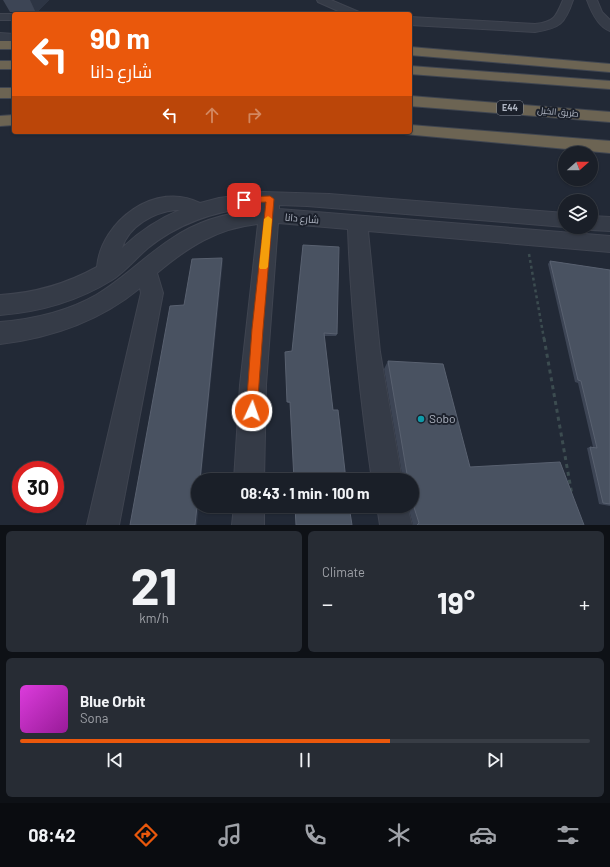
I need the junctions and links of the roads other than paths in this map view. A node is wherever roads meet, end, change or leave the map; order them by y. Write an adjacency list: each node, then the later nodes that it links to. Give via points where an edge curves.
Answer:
1 (322, 0): 4 (street)
2 (568, 0): 7 (street, via 556,24 535,28)
3 (592, 0): 8 (street, via 597,13)
4 (351, 12)
5 (0, 17): 6 (street)
6 (12, 17)
7 (412, 21)
8 (610, 27)
9 (0, 37): 10 (street)
10 (12, 38)
11 (0, 45): 12 (highway)
12 (12, 45)
13 (412, 51): 17 (highway)
14 (610, 64): 17 (highway)
15 (0, 65): 16 (highway)
16 (12, 65)
17 (590, 66): 18 (highway)
18 (610, 68)
19 (412, 70): 20 (highway)
20 (610, 85)
21 (0, 93): 22 (highway)
22 (12, 93)
23 (412, 101): 24 (highway, طريق الخيل / E44)
24 (610, 117)
25 (12, 120): 26 (highway)
26 (0, 121)
27 (412, 123): 29 (highway)
28 (412, 130): 30 (highway)
29 (610, 136)
30 (610, 147)
31 (269, 207): 32 (street, شارع دانا, via 336,201); 33 (street, شارع دانا); 37 (street, شارع دانا, via 202,230 177,245); 38 (street, شارع دانا, via 229,202 198,211 155,233 89,282 29,303); 40 (street, via 253,384)
32 (558, 219)
33 (358, 223): 36 (street, شارع دانا); 41 (street, via 362,308)
34 (598, 223): 35 (street)
35 (610, 224)
36 (610, 244)
37 (144, 272): 39 (street, شارع دانا, via 116,294 83,312 42,327); 44 (street, via 149,278 152,293)
38 (0, 306)
39 (0, 334)
40 (249, 473)
41 (386, 473)
42 (249, 513): 45 (street)
43 (393, 513): 46 (street)
44 (103, 525)
45 (248, 525)
46 (396, 525)

